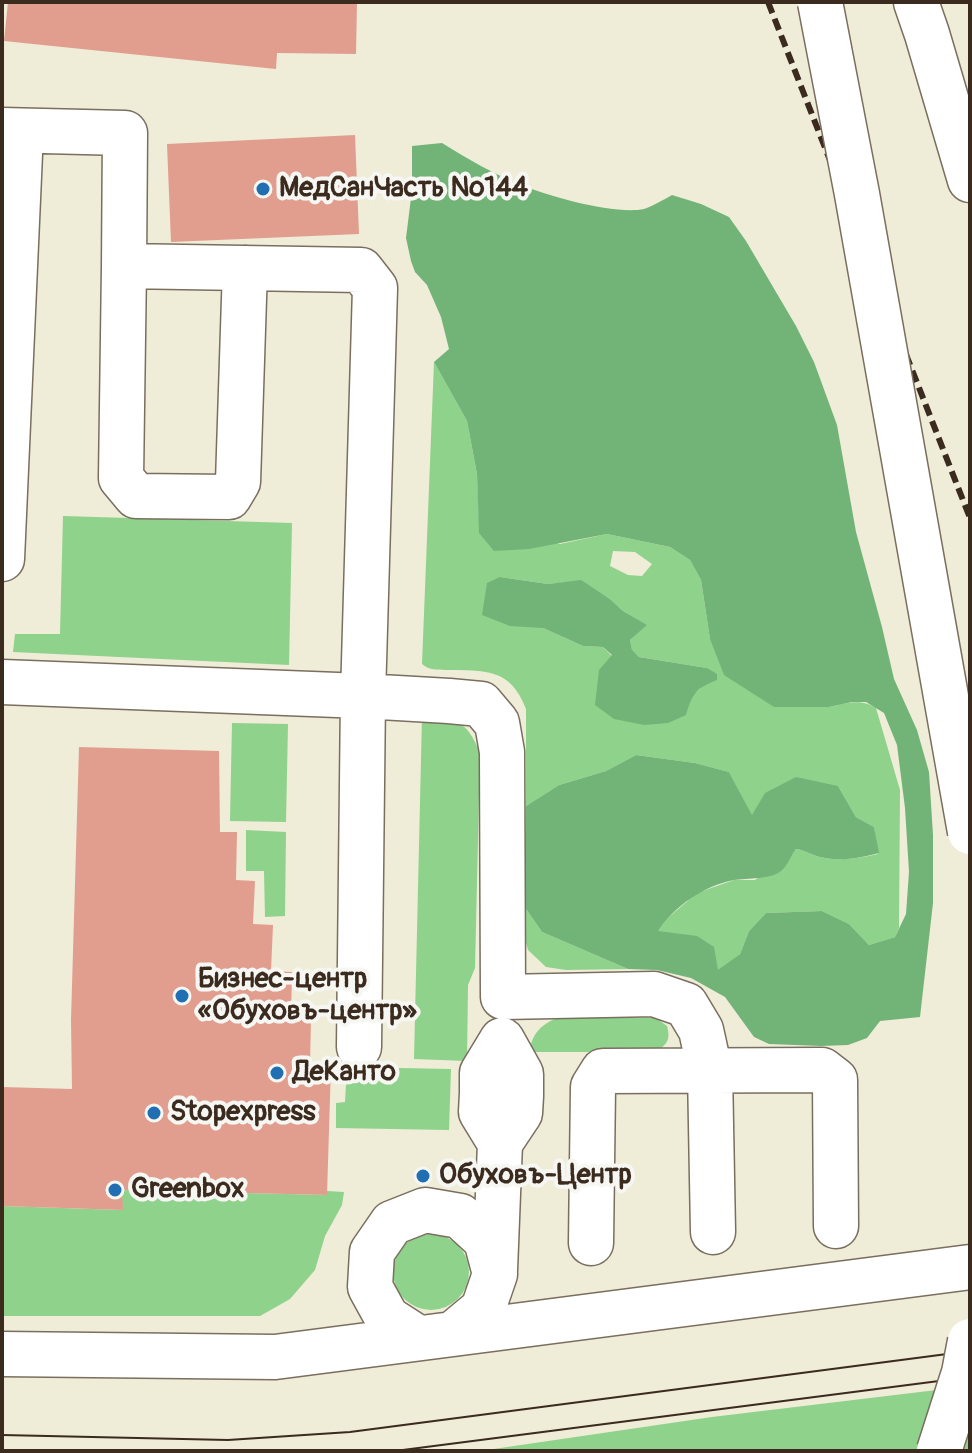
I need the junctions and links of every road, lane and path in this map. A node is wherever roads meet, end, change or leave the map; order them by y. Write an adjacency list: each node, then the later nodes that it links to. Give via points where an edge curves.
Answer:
1 (820, 2): 10 (main road, bridge)
2 (916, 2): 4 (main road)
3 (12, 131): 5 (main road, via 125,133); 7 (main road)
4 (970, 180)
5 (124, 266): 6 (main road); 6 (main road, via 121,478 136,496 229,497 238,482)
6 (245, 268): 9 (main road, via 361,270 375,288)
7 (2, 559)
8 (2, 682): 9 (main road)
9 (363, 696): 11 (main road, via 481,704 497,723 502,752); 12 (main road)
10 (970, 832)
11 (503, 997): 13 (main road, via 654,994 686,1005 701,1030); 18 (main road, via 502,1040 521,1074 521,1096 520,1113 500,1143)
12 (359, 1047)
13 (710, 1071): 14 (main road, via 822,1070 835,1080); 15 (main road); 16 (main road, via 603,1071 593,1087)
14 (836, 1226)
15 (713, 1232)
16 (591, 1243)
17 (970, 1267): 20 (main road)
18 (495, 1274): 19 (main road, via 486,1240 460,1216 425,1210 392,1223 372,1252); 20 (main road, via 528,1310); 21 (main road, via 483,1309)
19 (370, 1287): 21 (main road, via 387,1318); 23 (main road, via 348,1331)
20 (560, 1319): 21 (main road)
21 (436, 1336): 23 (main road)
22 (970, 1341): 25 (main road, bridge)
23 (329, 1350): 24 (main road, via 275,1357)
24 (2, 1354)
25 (939, 1451)

